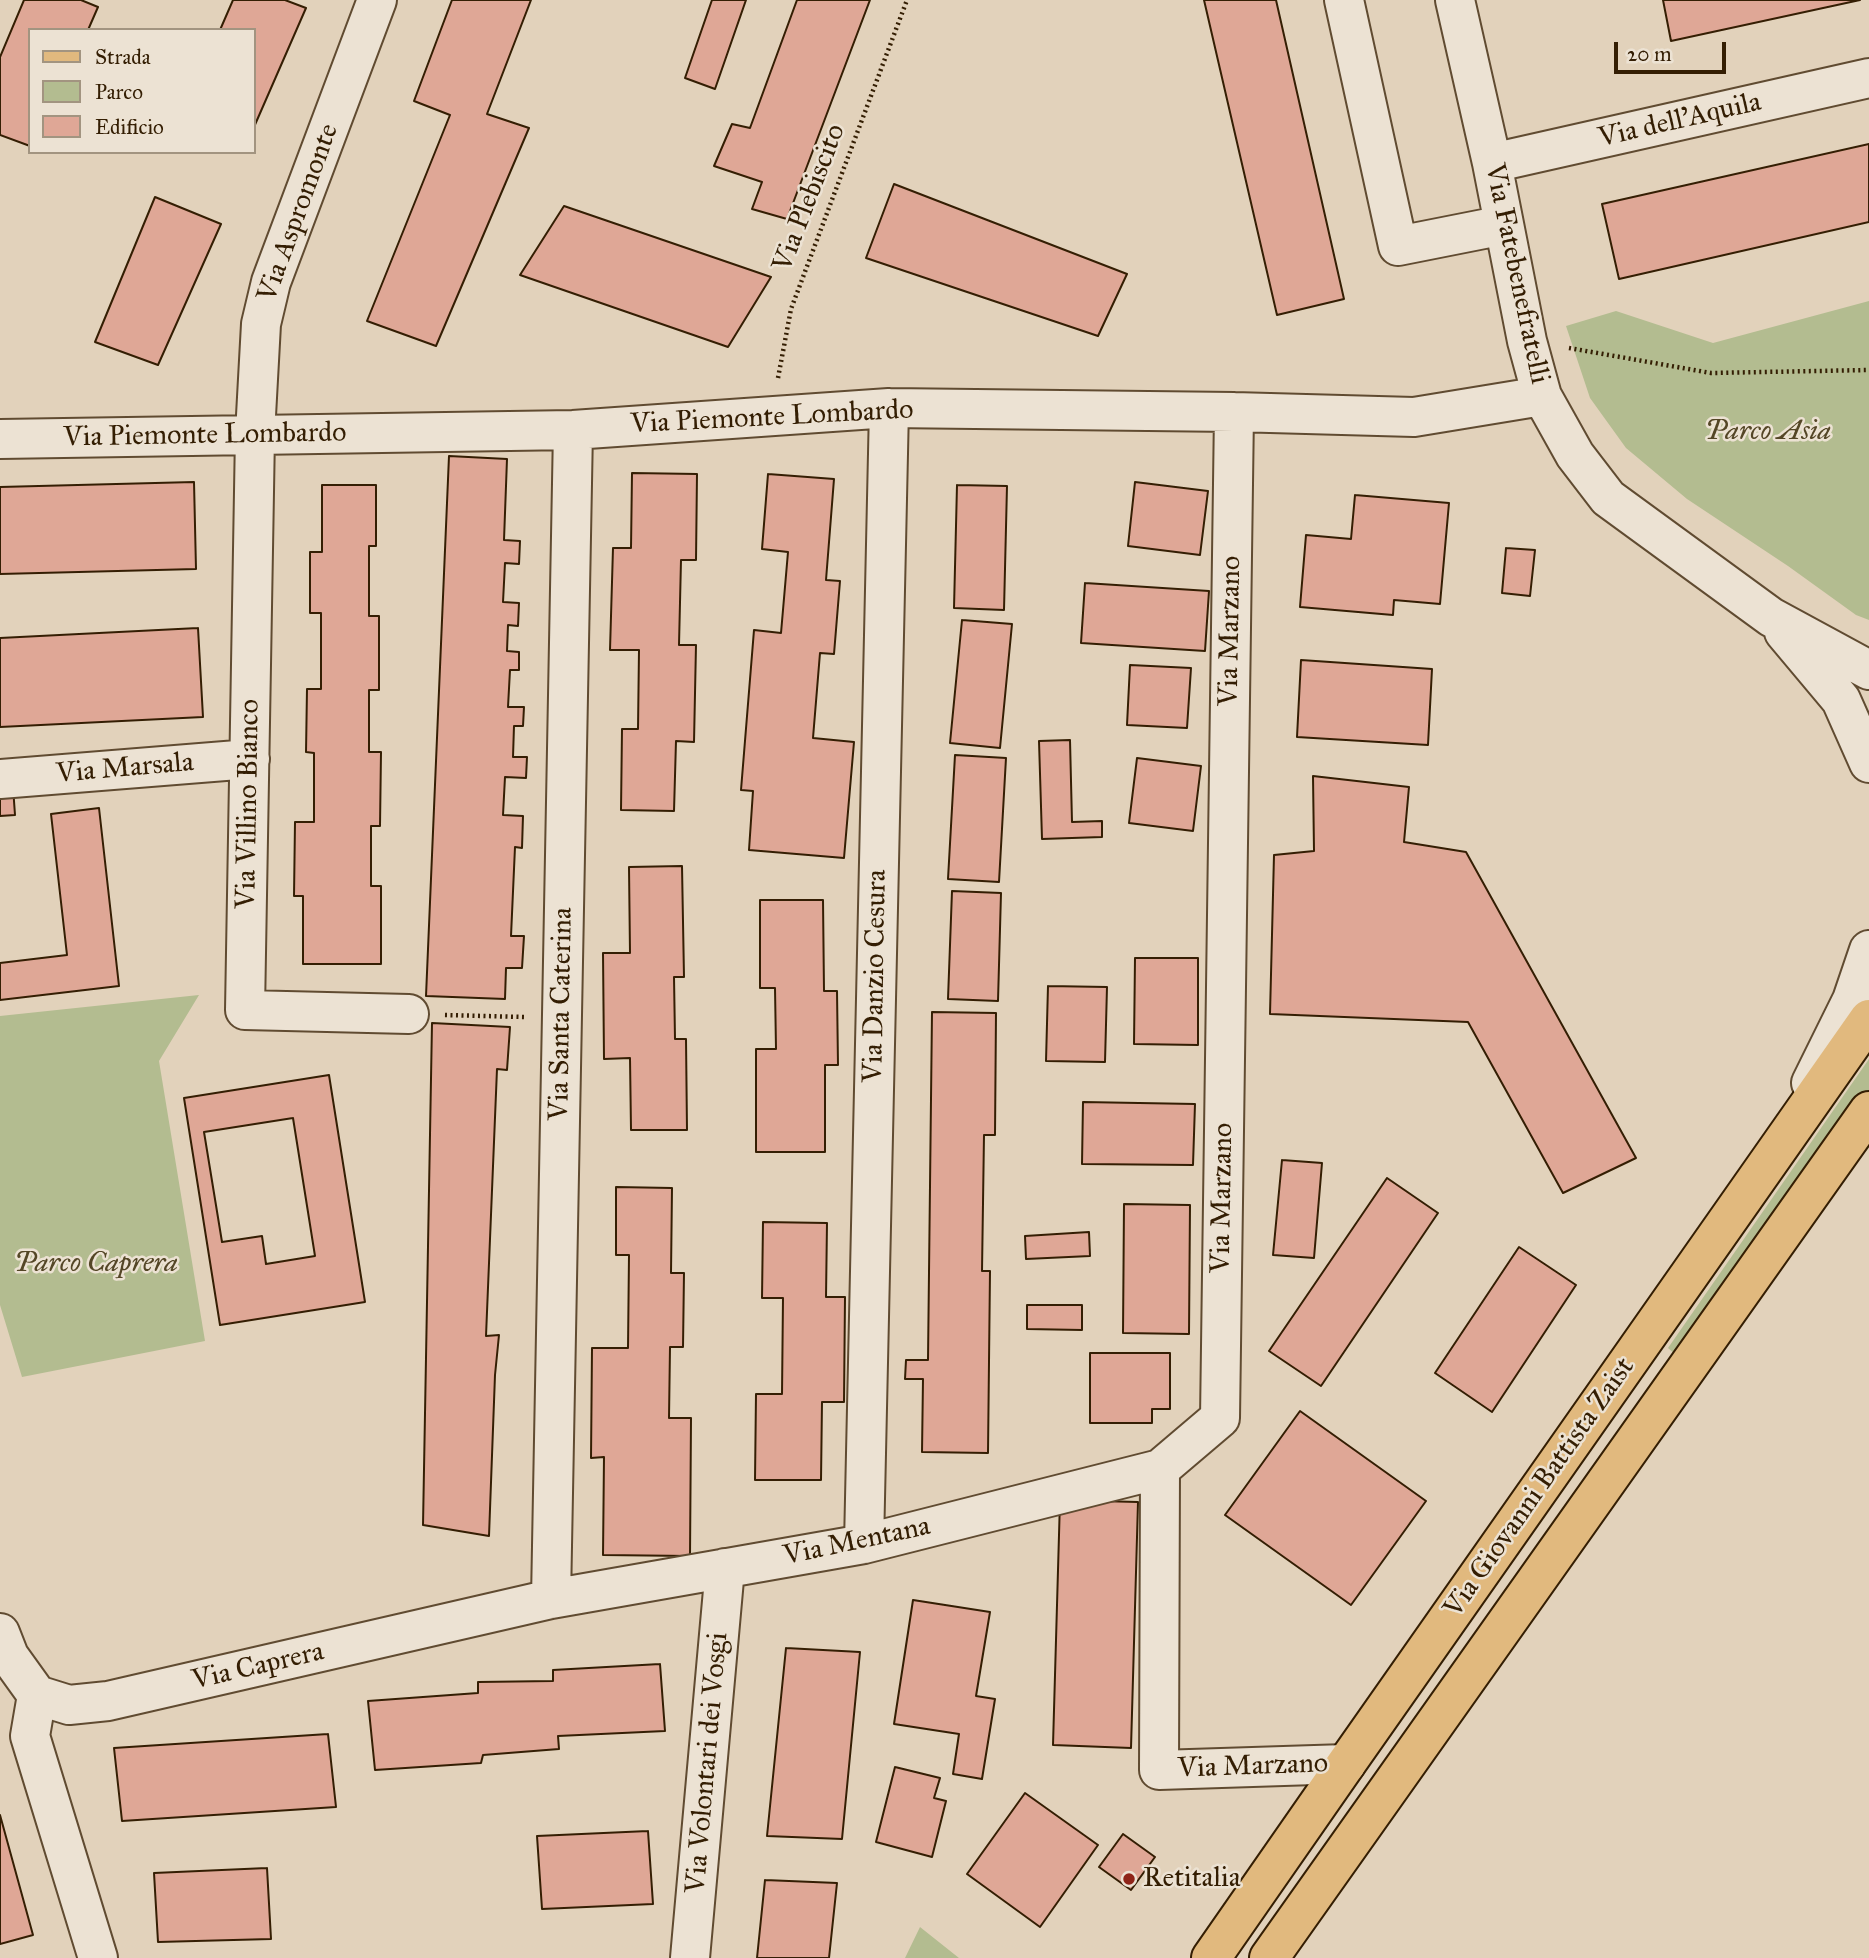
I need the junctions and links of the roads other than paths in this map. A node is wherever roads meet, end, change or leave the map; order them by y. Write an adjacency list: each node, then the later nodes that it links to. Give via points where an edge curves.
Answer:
1 (377, 0): 11 (street, Via Aspromonte, via 271,282 261,324)
2 (1344, 0): 6 (street, via 1398,247)
3 (1455, 0): 5 (street, Via Fatebenefratelli)
4 (1869, 79): 5 (street, Via dell'Aquila)
5 (1492, 163): 6 (street, Via Fatebenefratelli)
6 (1504, 225): 7 (street, Via Fatebenefratelli)
7 (1542, 396): 9 (street, Via Piemonte Lombardo, via 1414,417); 13 (street, Via Fatebenefratelli, via 1575,455 1608,498)
8 (889, 408): 9 (street, Via Piemonte Lombardo); 10 (street, Via Piemonte Lombardo); 24 (street, Via Danzio Cesura)
9 (1234, 412): 23 (street, Via Marzano, via 1220,1418)
10 (573, 429): 11 (street, Via Piemonte Lombardo); 26 (street, Via Santa Caterina)
11 (256, 434): 12 (street, Via Piemonte Lombardo); 15 (street, Via Villino Bianco)
12 (0, 439)
13 (1771, 617): 14 (street, Via Fatebenefratelli); 16 (street, Via Fatebenefratelli, via 1841,700)
14 (1869, 670)
15 (250, 759): 17 (street, Via Marsala); 19 (street, Via Villino Bianco, via 245,1010)
16 (1869, 763)
17 (0, 779)
18 (1869, 950): 22 (street, via 1852,1000)
19 (409, 1014)
20 (1869, 1019): 22 (main road, Via Giovanni Battista Zaist)
21 (1869, 1111): 33 (main road, Via Giovanni Battista Zaist)
22 (1779, 1148): 29 (main road, Via Giovanni Battista Zaist)
23 (1160, 1469): 24 (street, Via Mentana); 29 (street, Via Marzano, via 1159,1770)
24 (864, 1544): 25 (street, Via Mentana)
25 (725, 1568): 26 (street, Via Mentana); 31 (street, Via Volontari dei Vosgi)
26 (551, 1599): 28 (street, Via Caprera, via 108,1701 69,1705)
27 (0, 1633): 28 (street, via 9,1656)
28 (37, 1695): 30 (street, via 30,1737)
29 (1346, 1764): 32 (main road, Via Giovanni Battista Zaist)
30 (98, 1958)
31 (690, 1958)
32 (1211, 1958)
33 (1269, 1958)

